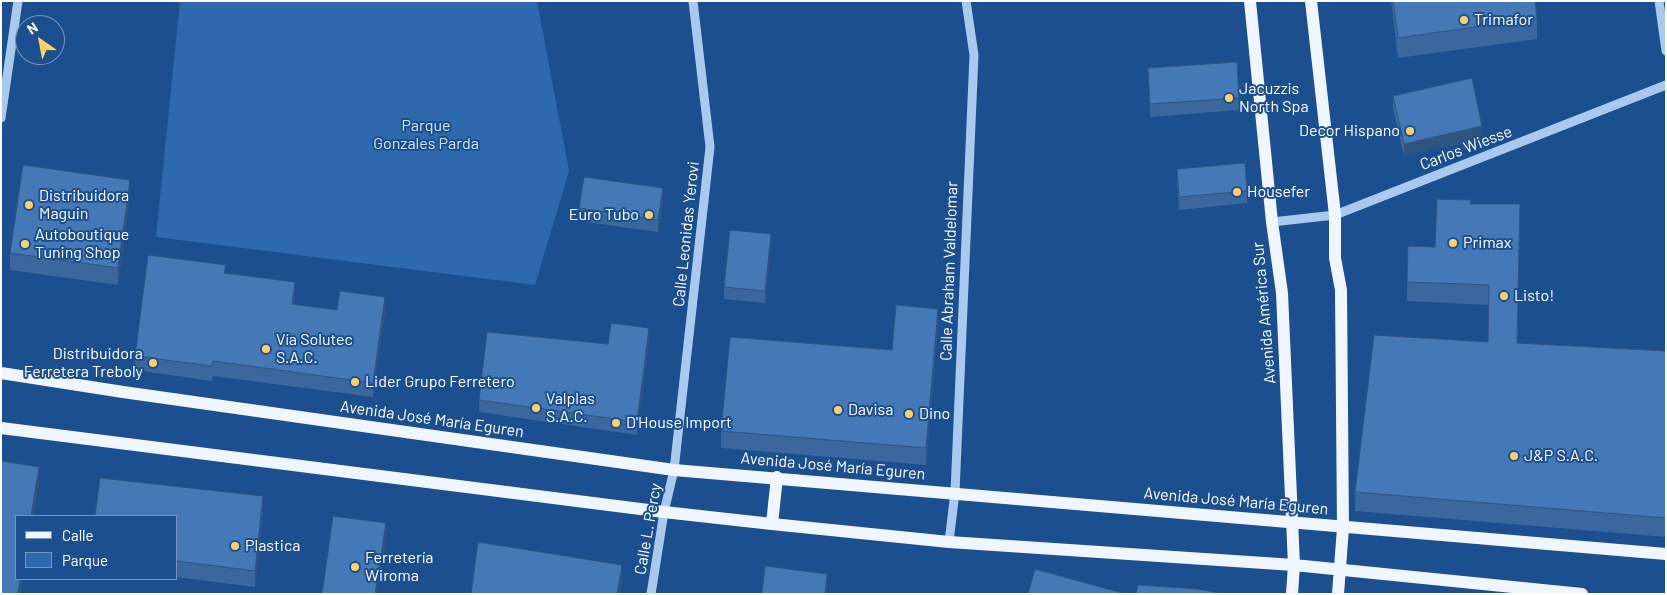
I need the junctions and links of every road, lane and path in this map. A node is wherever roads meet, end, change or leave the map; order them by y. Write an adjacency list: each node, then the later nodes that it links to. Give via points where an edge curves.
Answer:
1 (18, 1): 9 (street)
2 (692, 1): 14 (street, Calle Leonidas Yerovi, via 710,147)
3 (966, 1): 16 (street, Calle Abraham Valdelomar, via 974,55)
4 (1250, 1): 11 (main road, Avenida América Sur)
5 (1311, 1): 10 (main road)
6 (1659, 1): 7 (street)
7 (1666, 51)
8 (1666, 85): 10 (street, Carlos Wiesse)
9 (1, 118)
10 (1334, 215): 11 (street, Carlos Wiesse); 20 (main road, via 1335,258 1341,290)
11 (1272, 222): 18 (main road, Avenida América Sur, via 1282,293)
12 (1, 372): 14 (main road, Avenida José María Eguren)
13 (1, 428): 17 (main road)
14 (674, 470): 15 (main road, Avenida José María Eguren); 17 (street, Calle L. Percy)
15 (777, 477): 16 (main road, Avenida José María Eguren); 19 (main road)
16 (955, 492): 18 (main road, Avenida José María Eguren); 21 (street, Calle Abraham Valdelomar)
17 (664, 512): 19 (main road); 25 (street, Calle L. Percy)
18 (1292, 522): 20 (main road, Avenida José María Eguren); 23 (main road, Avenida América Sur)
19 (772, 524): 21 (main road)
20 (1342, 528): 22 (main road, Avenida José María Eguren); 24 (main road)
21 (950, 542): 23 (main road)
22 (1666, 554)
23 (1294, 566): 24 (main road); 26 (main road, Avenida América Sur)
24 (1340, 572): 27 (main road); 28 (main road)
25 (651, 594)
26 (1292, 594)
27 (1338, 594)
28 (1582, 594)

